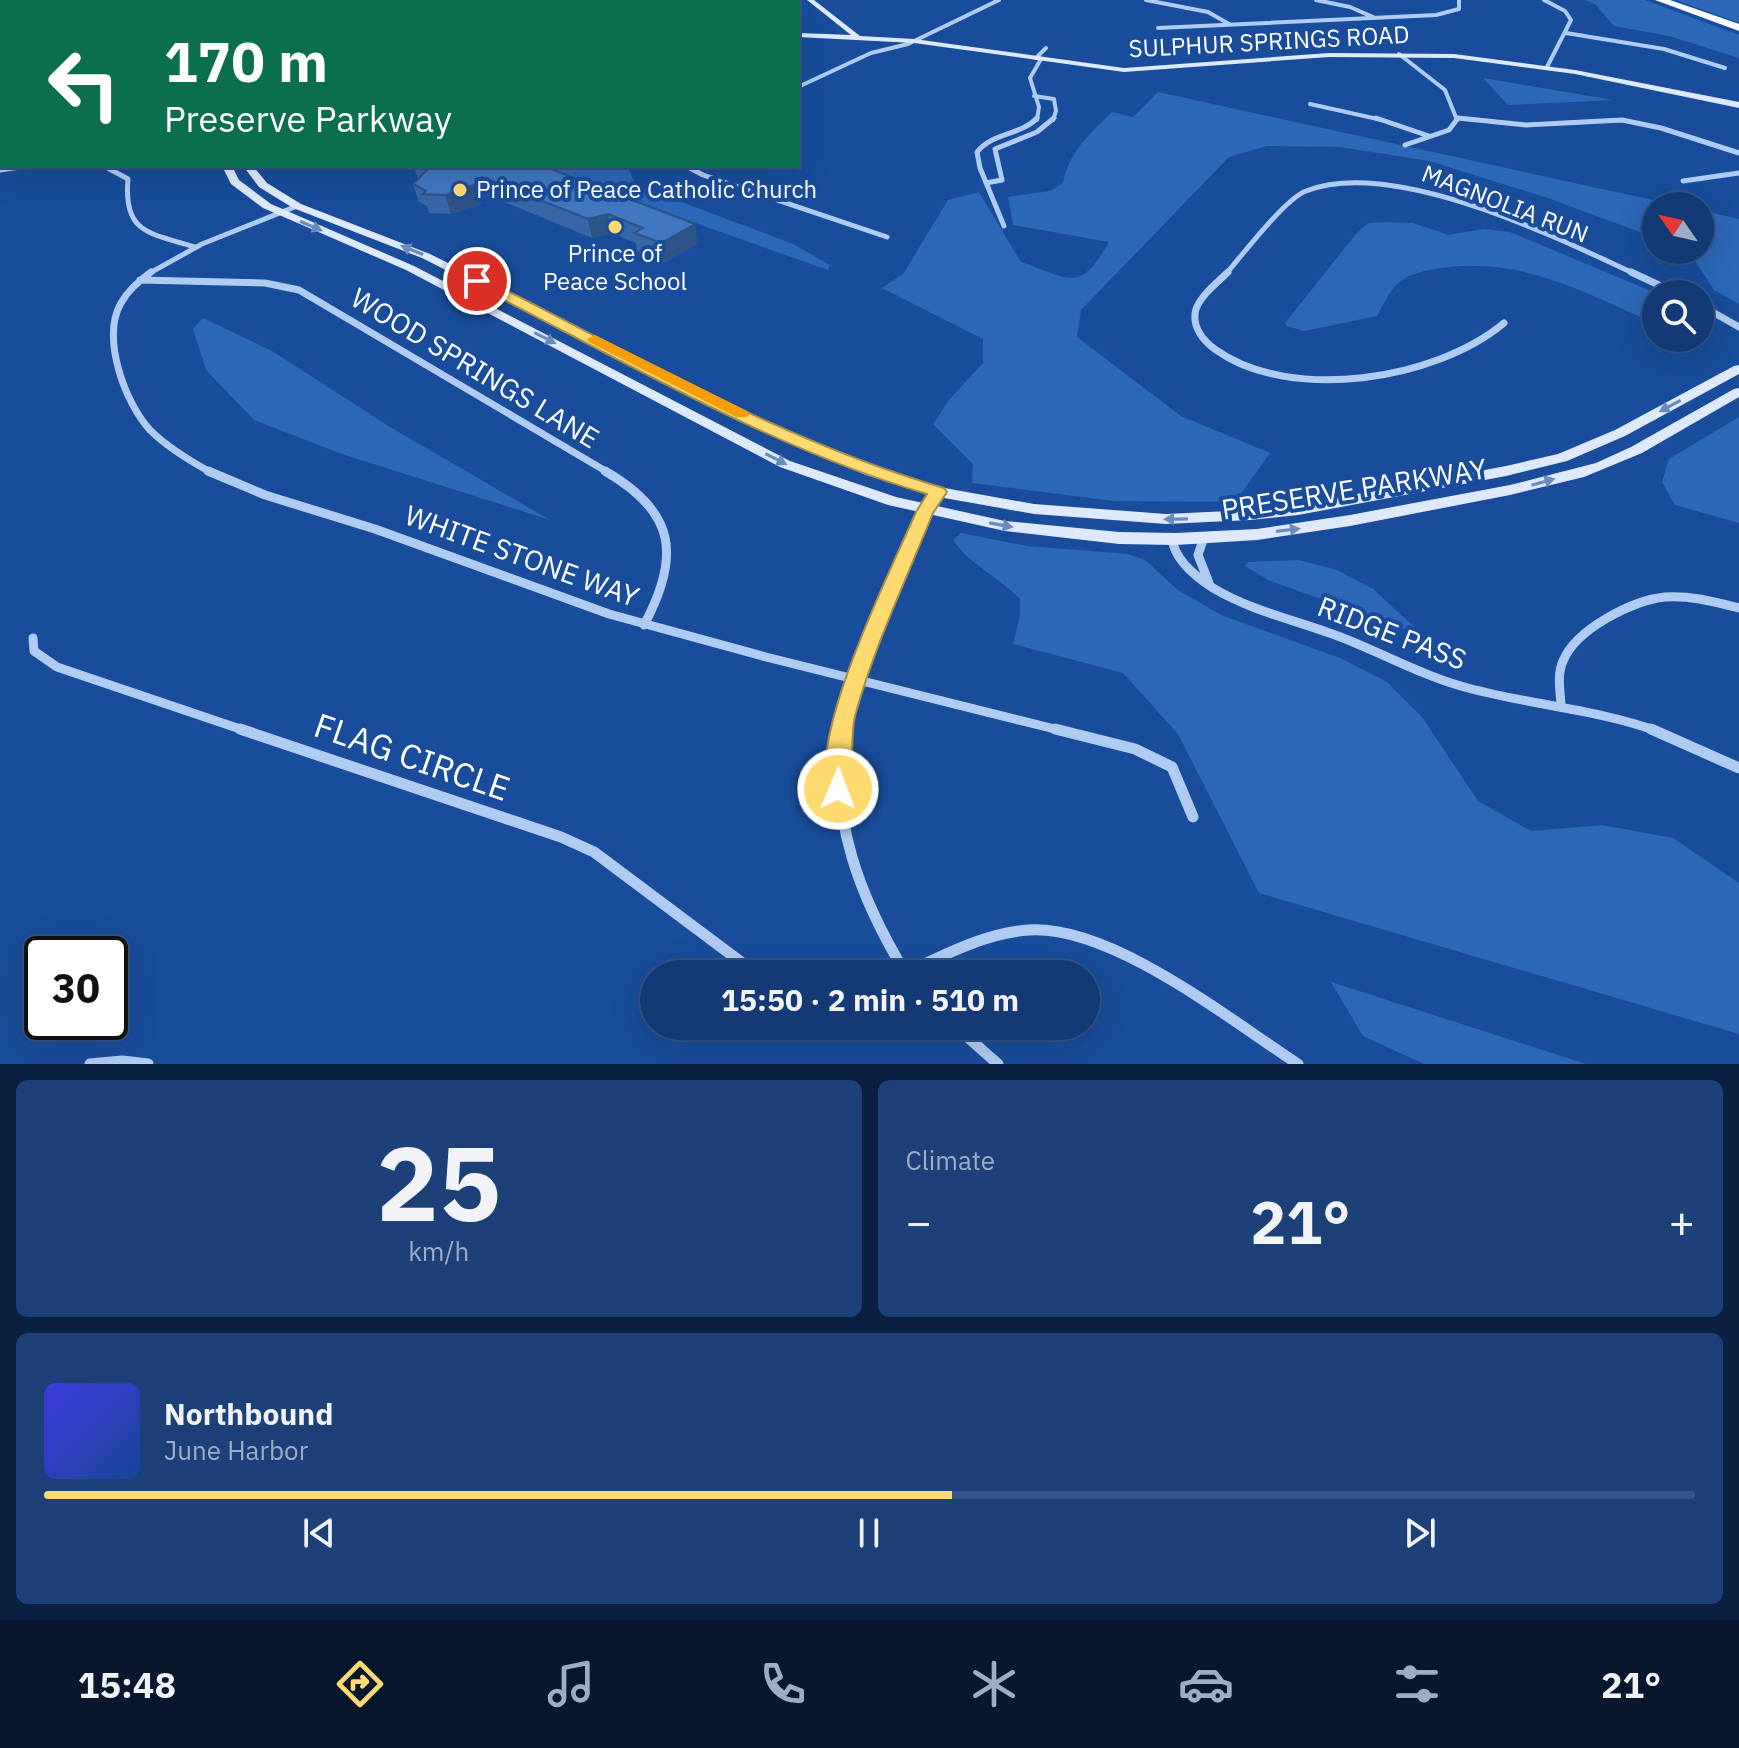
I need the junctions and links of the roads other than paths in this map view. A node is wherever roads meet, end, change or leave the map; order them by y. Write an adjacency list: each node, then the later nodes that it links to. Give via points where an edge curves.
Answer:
1 (810, 0): 14 (street)
2 (999, 0): 15 (street)
3 (1146, 0): 9 (street, via 1208,12)
4 (1316, 0): 8 (street)
5 (1459, 0): 8 (street, via 1460,7 1451,13)
6 (1544, 0): 12 (street, via 1569,16)
7 (1660, 0): 11 (highway)
8 (1373, 18): 9 (street)
9 (1229, 24): 10 (street)
10 (1158, 28)
11 (1739, 28)
12 (1566, 33): 19 (street); 20 (street, via 1664,49)
13 (800, 35): 14 (street, SULPHUR SPRINGS ROAD)
14 (857, 37): 15 (street, SULPHUR SPRINGS ROAD)
15 (914, 41): 18 (street, SULPHUR SPRINGS ROAD); 21 (street, via 871,53)
16 (1046, 48): 18 (street)
17 (1399, 54): 18 (street, SULPHUR SPRINGS ROAD, via 1143,70); 19 (street, SULPHUR SPRINGS ROAD); 25 (street, via 1445,90)
18 (1039, 59): 22 (street, via 1030,78)
19 (1547, 67): 24 (street, SULPHUR SPRINGS ROAD)
20 (1725, 68)
21 (800, 86)
22 (1034, 96): 35 (street, via 1037,120 979,147); 35 (street, via 1054,99 1056,118 1038,132 995,149 1002,180)
23 (1310, 104): 26 (street, via 1374,117)
24 (1739, 105)
25 (1458, 118): 26 (street, via 1449,130); 28 (street, via 1526,125 1622,120)
26 (1429, 137): 27 (street)
27 (1405, 145)
28 (1739, 153)
29 (108, 168): 40 (street, via 128,179 130,217 144,228)
30 (228, 168): 37 (street, PRESERVE PARKWAY, via 249,195)
31 (250, 168): 36 (street, PRESERVE PARKWAY, via 263,185)
32 (690, 168): 39 (street)
33 (1739, 173): 34 (street)
34 (1683, 181)
35 (986, 183): 38 (street)
36 (297, 206): 37 (street, WHITE STONE WAY); 48 (street, PRESERVE PARKWAY, one-way to 36, via 793,440 426,256)
37 (281, 213): 40 (street, WHITE STONE WAY); 49 (street, PRESERVE PARKWAY, one-way to 49, via 410,268 785,464)
38 (1004, 226)
39 (887, 237)
40 (195, 247): 41 (street, WHITE STONE WAY)
41 (140, 280): 54 (street, WHITE STONE WAY, via 123,299 115,319 117,374 147,427 184,457 249,489); 54 (street, WOOD SPRINGS LANE, via 265,283 299,290 621,480 650,504 670,547 664,586)
42 (1646, 280): 44 (street, MAGNOLIA RUN, via 1431,192 1347,181 1315,187 1293,199 1199,303 1195,316 1203,339 1229,359 1266,374 1308,381 1436,362 1470,348)
43 (1714, 313): 45 (street)
44 (1504, 323)
45 (1739, 327)
46 (1739, 369): 48 (street, PRESERVE PARKWAY, one-way to 48, via 1562,458 1298,510 1166,519 1034,509)
47 (1739, 392): 50 (street, PRESERVE PARKWAY, one-way to 47, via 1326,525 1519,489 1602,466)
48 (938, 492): 49 (street)
49 (925, 512): 51 (street, PRESERVE PARKWAY, one-way to 51, via 1039,532); 56 (street)
50 (1204, 537): 51 (street, PRESERVE PARKWAY); 52 (street, via 1197,547 1198,562)
51 (1172, 538): 52 (street, RIDGE PASS, via 1180,559)
52 (1212, 587): 57 (street, RIDGE PASS, via 1466,688)
53 (1739, 608): 57 (street, via 1698,598 1658,597 1619,609 1563,657 1558,675)
54 (644, 625): 56 (street, WHITE STONE WAY)
55 (33, 638): 60 (street, FLAG CIRCLE, via 34,651 57,667 594,852)
56 (856, 679): 59 (street, WHITE STONE WAY, via 1135,749 1172,767); 61 (street, via 838,751 844,838)
57 (1561, 704): 58 (street, RIDGE PASS, via 1644,725)
58 (1739, 768)
59 (1193, 817)
60 (738, 960)
61 (897, 960)
62 (936, 960): 67 (street, via 981,940 1032,931 1071,934 1153,972)
63 (971, 1040): 66 (street)
64 (90, 1064): 65 (street)
65 (148, 1064)
66 (998, 1064)
67 (1298, 1064)

